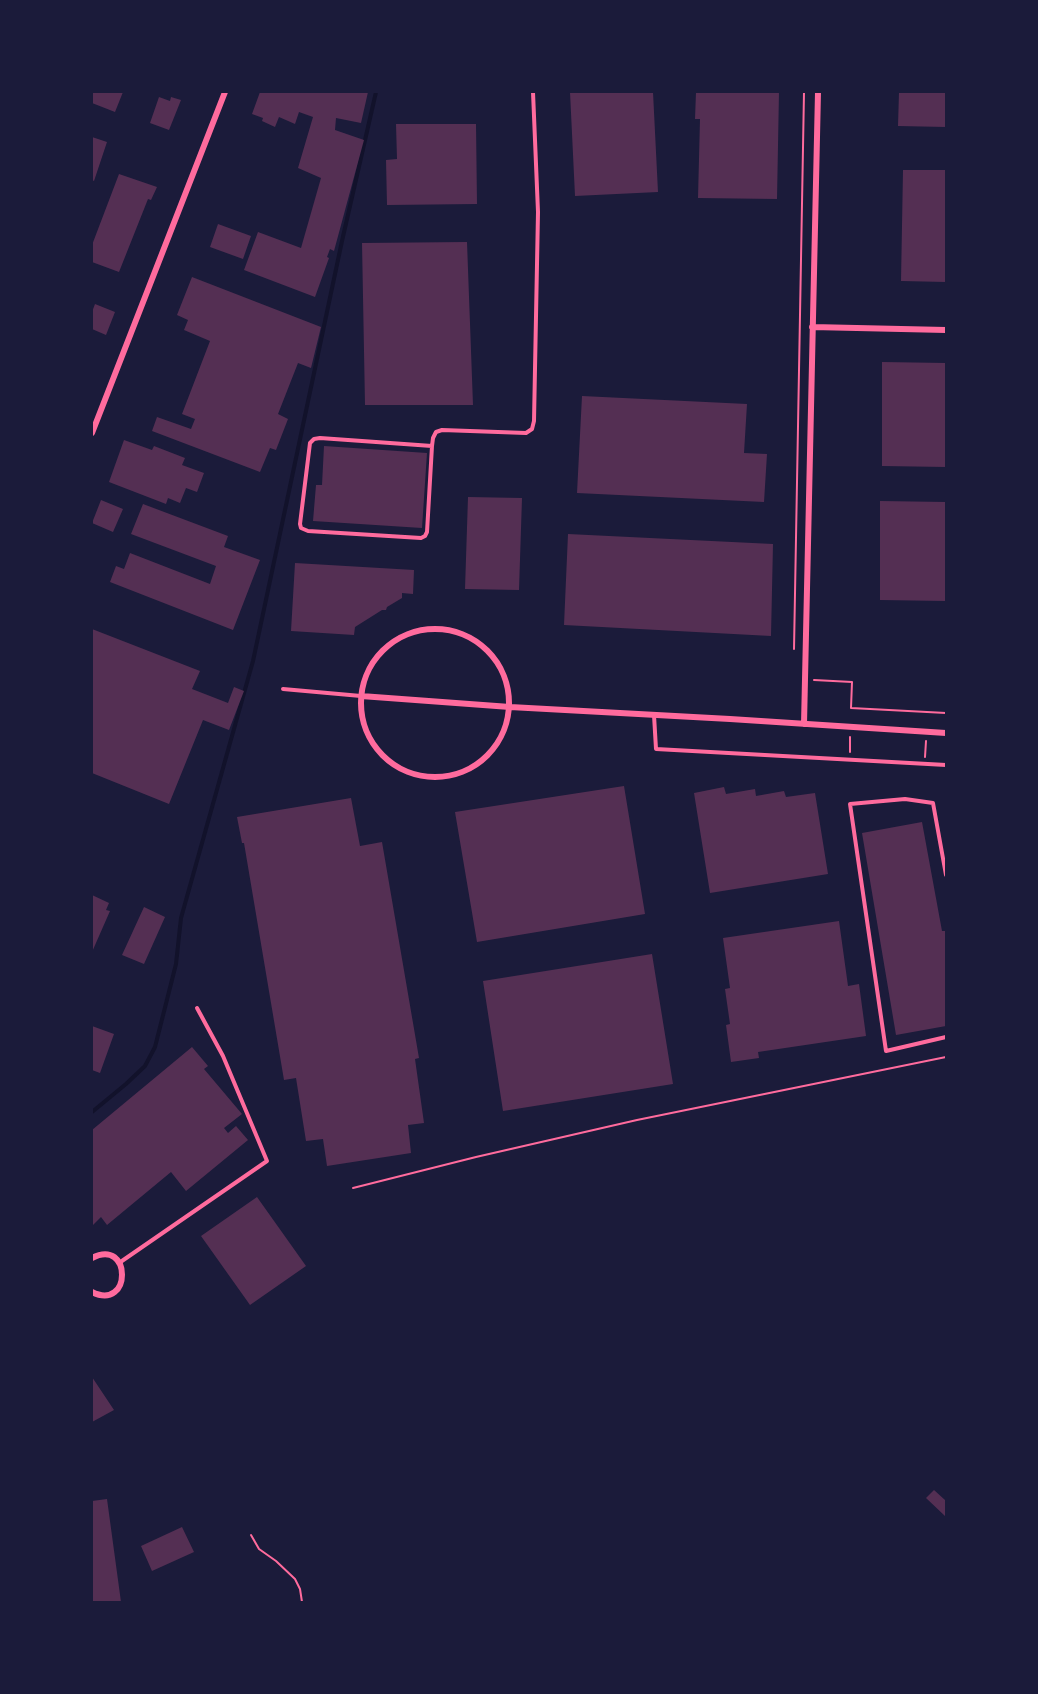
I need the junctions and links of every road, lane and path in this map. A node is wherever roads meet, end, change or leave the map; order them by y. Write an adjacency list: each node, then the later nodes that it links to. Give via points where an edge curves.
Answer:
1 (225, 92): 7 (street)
2 (533, 92): 8 (lane, via 537,212 532,429 526,433 442,430 434,435)
3 (804, 92): 9 (path)
4 (818, 92): 5 (street)
5 (812, 327): 6 (street); 16 (street)
6 (946, 330)
7 (92, 433)
8 (432, 446): 8 (lane, via 314,439 310,443 301,528 425,536)
9 (794, 656)
10 (816, 681): 14 (path, via 852,682 851,708)
11 (283, 689): 12 (lane)
12 (361, 696): 13 (street); 13 (street, via 368,672 382,650 403,635 428,628 454,630 477,641 496,659 507,682); 13 (street, via 362,720 371,742 387,760 407,772 430,778 454,776 484,759 505,730)
13 (510, 707): 15 (street)
14 (946, 713)
15 (654, 715): 16 (street); 20 (lane, via 656,749)
16 (804, 724): 17 (street)
17 (946, 733)
18 (850, 734): 20 (path)
19 (926, 739): 21 (path)
20 (850, 760): 21 (lane)
21 (925, 764): 22 (lane)
22 (946, 765)
23 (946, 875): 25 (lane, via 933,803 905,799 850,804 886,1051)
24 (197, 1008): 29 (lane, via 223,1056 267,1161)
25 (946, 1037)
26 (946, 1057): 27 (path, via 637,1120)
27 (353, 1188)
28 (92, 1258): 29 (street, via 108,1255)
29 (120, 1263): 30 (street, via 123,1276 118,1287 108,1294)
30 (92, 1292)
31 (251, 1535): 32 (path, via 259,1549 295,1579)
32 (302, 1602)

